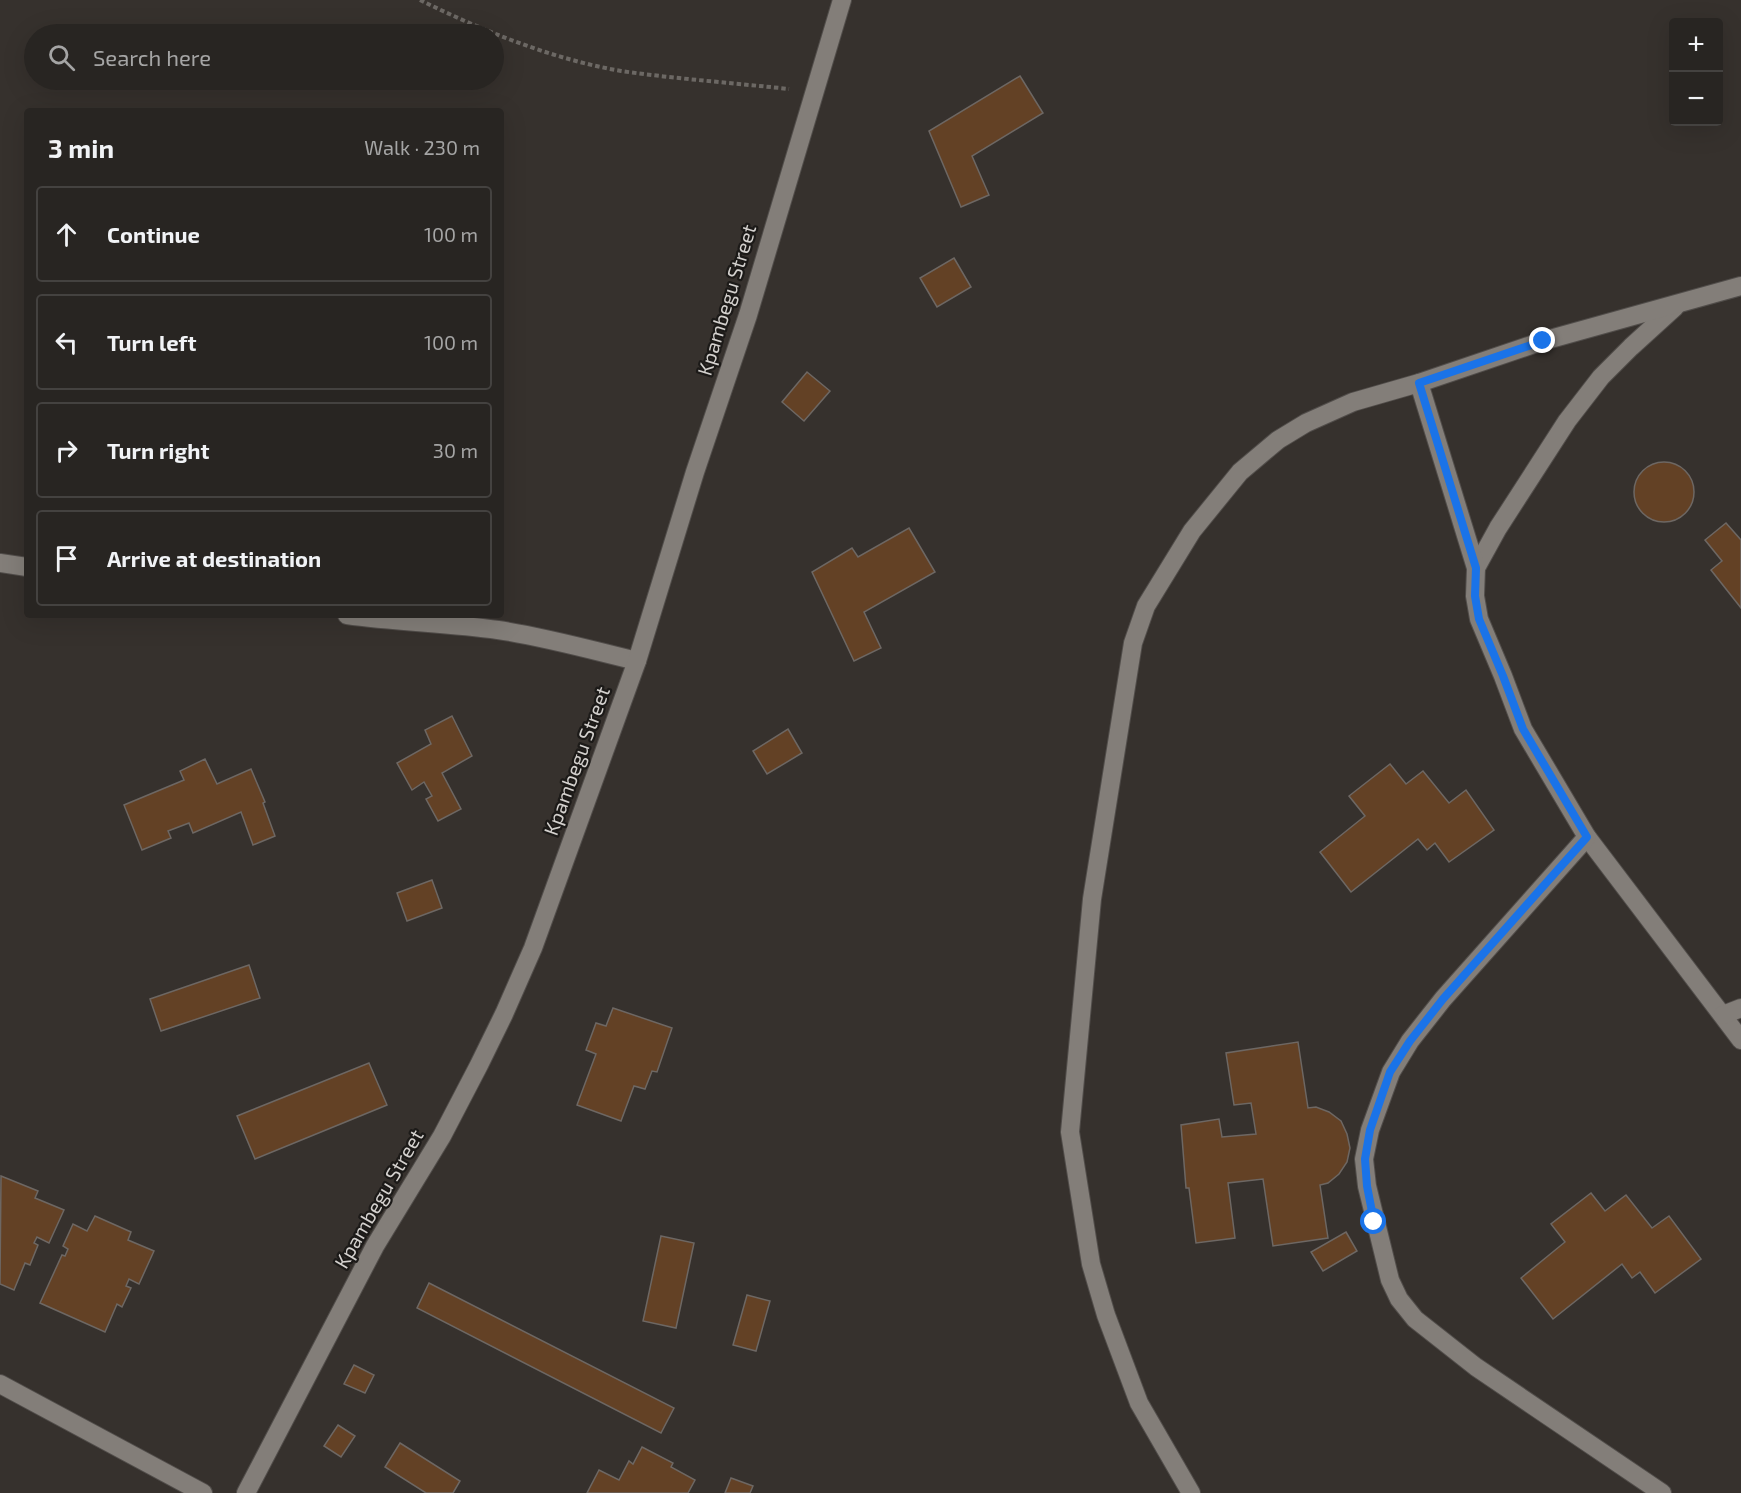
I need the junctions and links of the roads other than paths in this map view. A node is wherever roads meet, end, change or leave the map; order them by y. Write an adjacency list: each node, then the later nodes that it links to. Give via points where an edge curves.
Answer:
1 (842, 0): 9 (street, Kpambegu Street, via 748,315)
2 (1741, 286): 3 (street)
3 (1679, 304): 4 (street, via 1543,341); 7 (street, via 1601,377 1567,421)
4 (1419, 383): 7 (street); 17 (street, via 1353,402 1306,423 1278,440 1240,472 1192,531 1167,570 1146,606 1133,642 1092,899 1070,1132 1091,1264 1106,1315 1138,1403)
5 (0, 564): 6 (street)
6 (24, 567)
7 (1476, 568): 10 (street, via 1479,619 1523,729)
8 (369, 618): 9 (street, via 498,630)
9 (637, 661): 16 (street, Kpambegu Street, via 533,948 504,1014 442,1136 375,1246)
10 (1587, 837): 12 (street); 18 (street, via 1443,999 1390,1072 1370,1130 1365,1159 1367,1186 1390,1280 1415,1319 1476,1367)
11 (1741, 1008): 12 (street)
12 (1723, 1015): 13 (street)
13 (1741, 1040)
14 (0, 1384): 15 (street)
15 (203, 1493)
16 (246, 1493)
17 (1191, 1493)
18 (1662, 1493)

